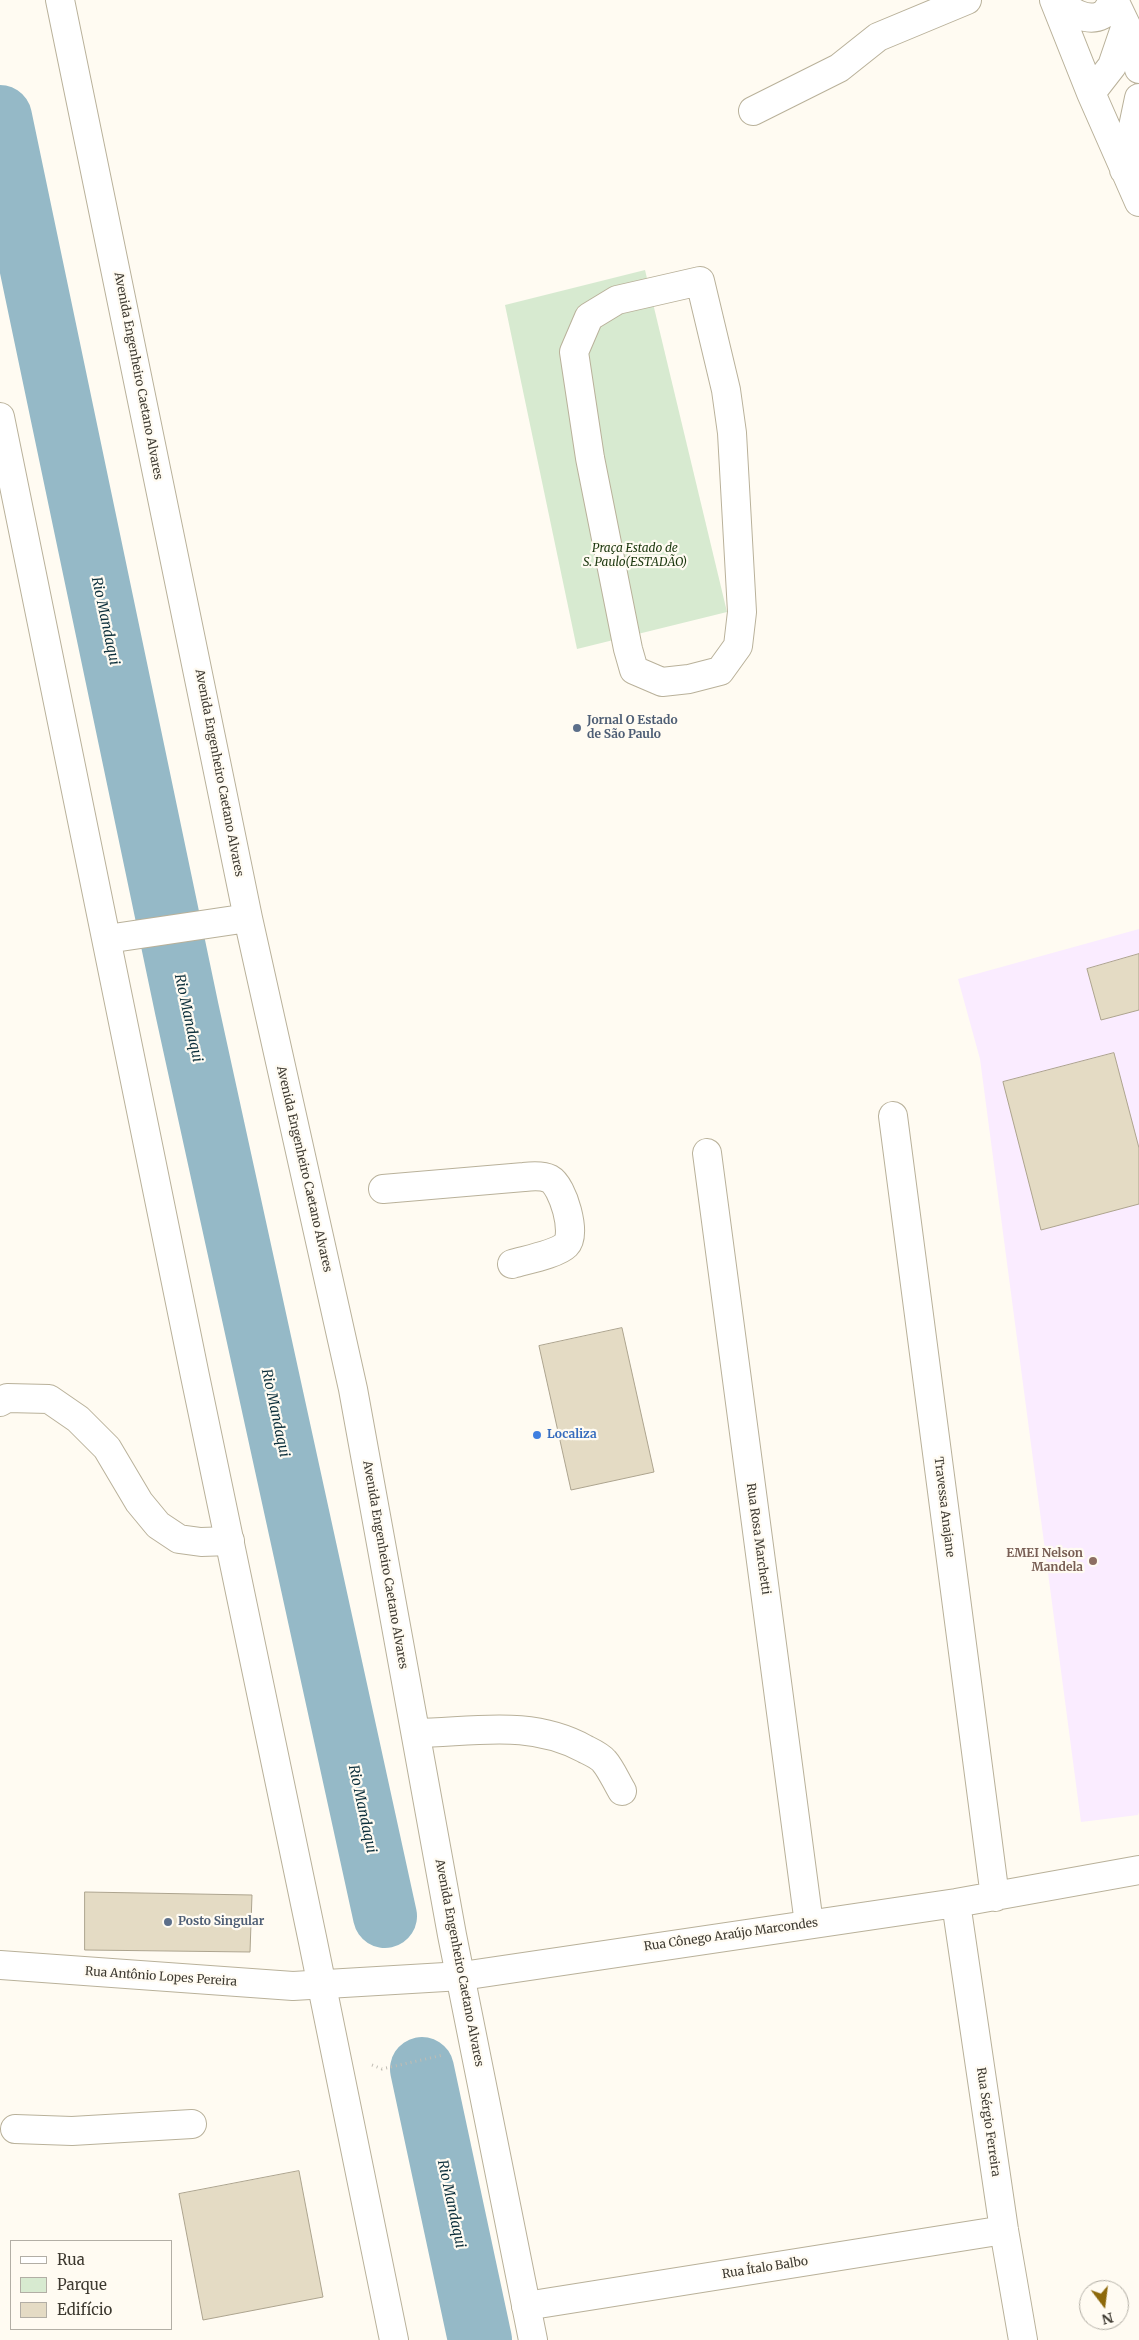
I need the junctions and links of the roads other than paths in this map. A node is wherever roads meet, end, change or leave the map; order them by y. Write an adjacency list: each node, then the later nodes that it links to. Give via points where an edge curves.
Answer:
1 (60, 0): 15 (main road, Avenida Engenheiro Caetano Alvares)
2 (967, 0): 10 (main road, via 878,38 839,68)
3 (1054, 0): 8 (main road)
4 (1060, 0): 5 (main road, via 1068,10 1092,18 1103,15)
5 (1114, 0): 6 (main road)
6 (1126, 25): 7 (main road); 8 (main road, via 1112,66)
7 (1139, 68)
8 (1091, 94): 11 (main road)
9 (1139, 98): 11 (main road)
10 (753, 111)
11 (1124, 170): 12 (main road)
12 (1139, 202)
13 (700, 281): 13 (main road, via 726,390 732,433 742,612 738,646 720,671 662,682 634,670 628,649 590,458 574,352 589,317 617,300)
14 (0, 418): 16 (main road)
15 (248, 918): 16 (main road); 23 (main road, Avenida Engenheiro Caetano Alvares, via 353,1389)
16 (106, 939): 22 (main road)
17 (892, 1116): 26 (main road, Travessa Anajane)
18 (707, 1153): 28 (main road, Rua Rosa Marchetti)
19 (383, 1189): 20 (main road, via 540,1176 551,1180 559,1188 570,1224 568,1244 560,1250)
20 (512, 1264)
21 (0, 1402): 22 (main road, via 7,1398 49,1399 78,1419 107,1448 139,1502 158,1525 179,1539)
22 (230, 1541): 31 (main road)
23 (416, 1733): 24 (main road, via 492,1728 530,1730 575,1743 604,1759); 30 (main road, Avenida Engenheiro Caetano Alvares)
24 (622, 1791)
25 (1139, 1870): 26 (main road, Rua Cônego Araújo Marcondes)
26 (995, 1897): 27 (main road, Rua Cônego Araújo Marcondes)
27 (956, 1903): 28 (main road, Rua Cônego Araújo Marcondes); 34 (main road, Rua Sérgio Ferreira)
28 (809, 1924): 30 (main road, Rua Cônego Araújo Marcondes)
29 (0, 1965): 31 (main road, Rua Antônio Lopes Pereira)
30 (462, 1976): 31 (main road, Rua Cônego Araújo Marcondes); 35 (main road, Avenida Engenheiro Caetano Alvares)
31 (321, 1986): 36 (main road)
32 (192, 2124): 33 (main road, via 72,2131)
33 (15, 2129)
34 (1004, 2230): 35 (main road, Rua Ítalo Balbo); 38 (main road, Rua Sérgio Ferreira)
35 (526, 2306): 37 (main road, Avenida Engenheiro Caetano Alvares)
36 (394, 2340)
37 (533, 2340)
38 (1023, 2340)

